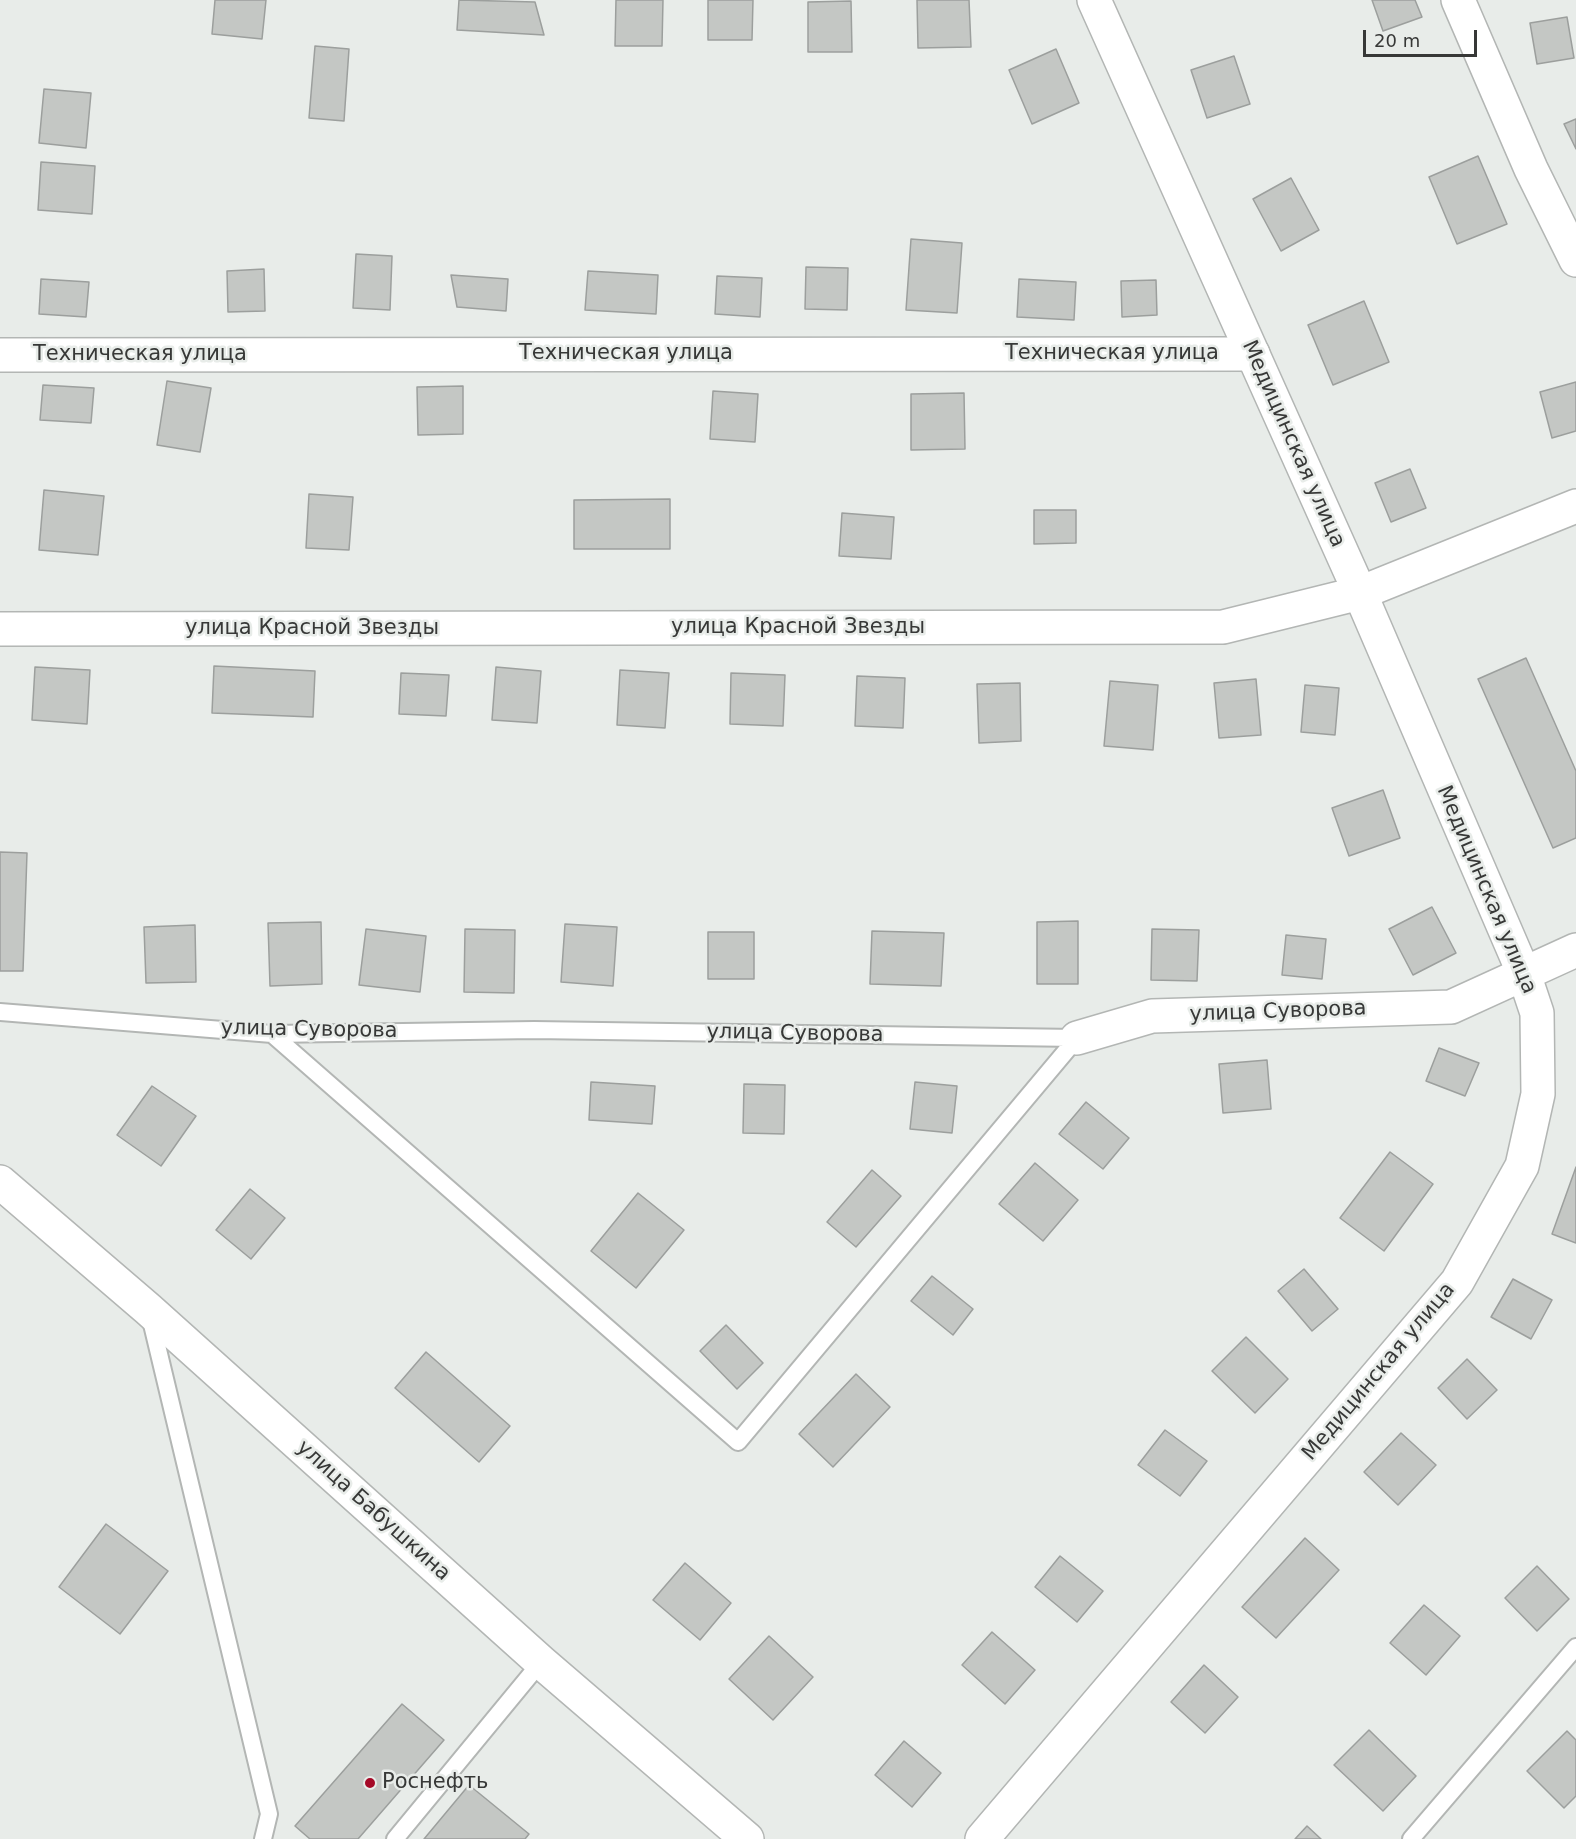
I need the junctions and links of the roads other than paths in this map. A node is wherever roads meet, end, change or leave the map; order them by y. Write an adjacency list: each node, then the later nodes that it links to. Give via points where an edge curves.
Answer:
1 (1094, 0): 4 (street, Медицинская улица)
2 (1458, 0): 3 (street, via 1531,169)
3 (1576, 260)
4 (1253, 354): 5 (street, Техническая улица); 7 (street, Медицинская улица)
5 (0, 355)
6 (1576, 506): 7 (street, улица Красной Звезды)
7 (1360, 593): 8 (street, улица Красной Звезды, via 1223,627); 10 (street, Медицинская улица)
8 (0, 629)
9 (1576, 950): 10 (street, улица Суворова)
10 (1524, 974): 13 (street, улица Суворова, via 1451,1006 1152,1016); 21 (street, Медицинская улица, via 1537,1013 1536,1104 1522,1166 1457,1282)
11 (0, 1012): 12 (lane, улица Суворова)
12 (272, 1034): 13 (lane, улица Суворова, via 534,1030); 13 (lane, via 738,1442)
13 (1077, 1038)
14 (0, 1182): 15 (street, улица Бабушкина)
15 (148, 1309): 17 (street, улица Бабушкина); 18 (lane, via 269,1814)
16 (1576, 1647): 22 (lane)
17 (541, 1662): 19 (lane); 20 (street, улица Бабушкина)
18 (263, 1839)
19 (395, 1839)
20 (747, 1839)
21 (982, 1839)
22 (1411, 1839)

